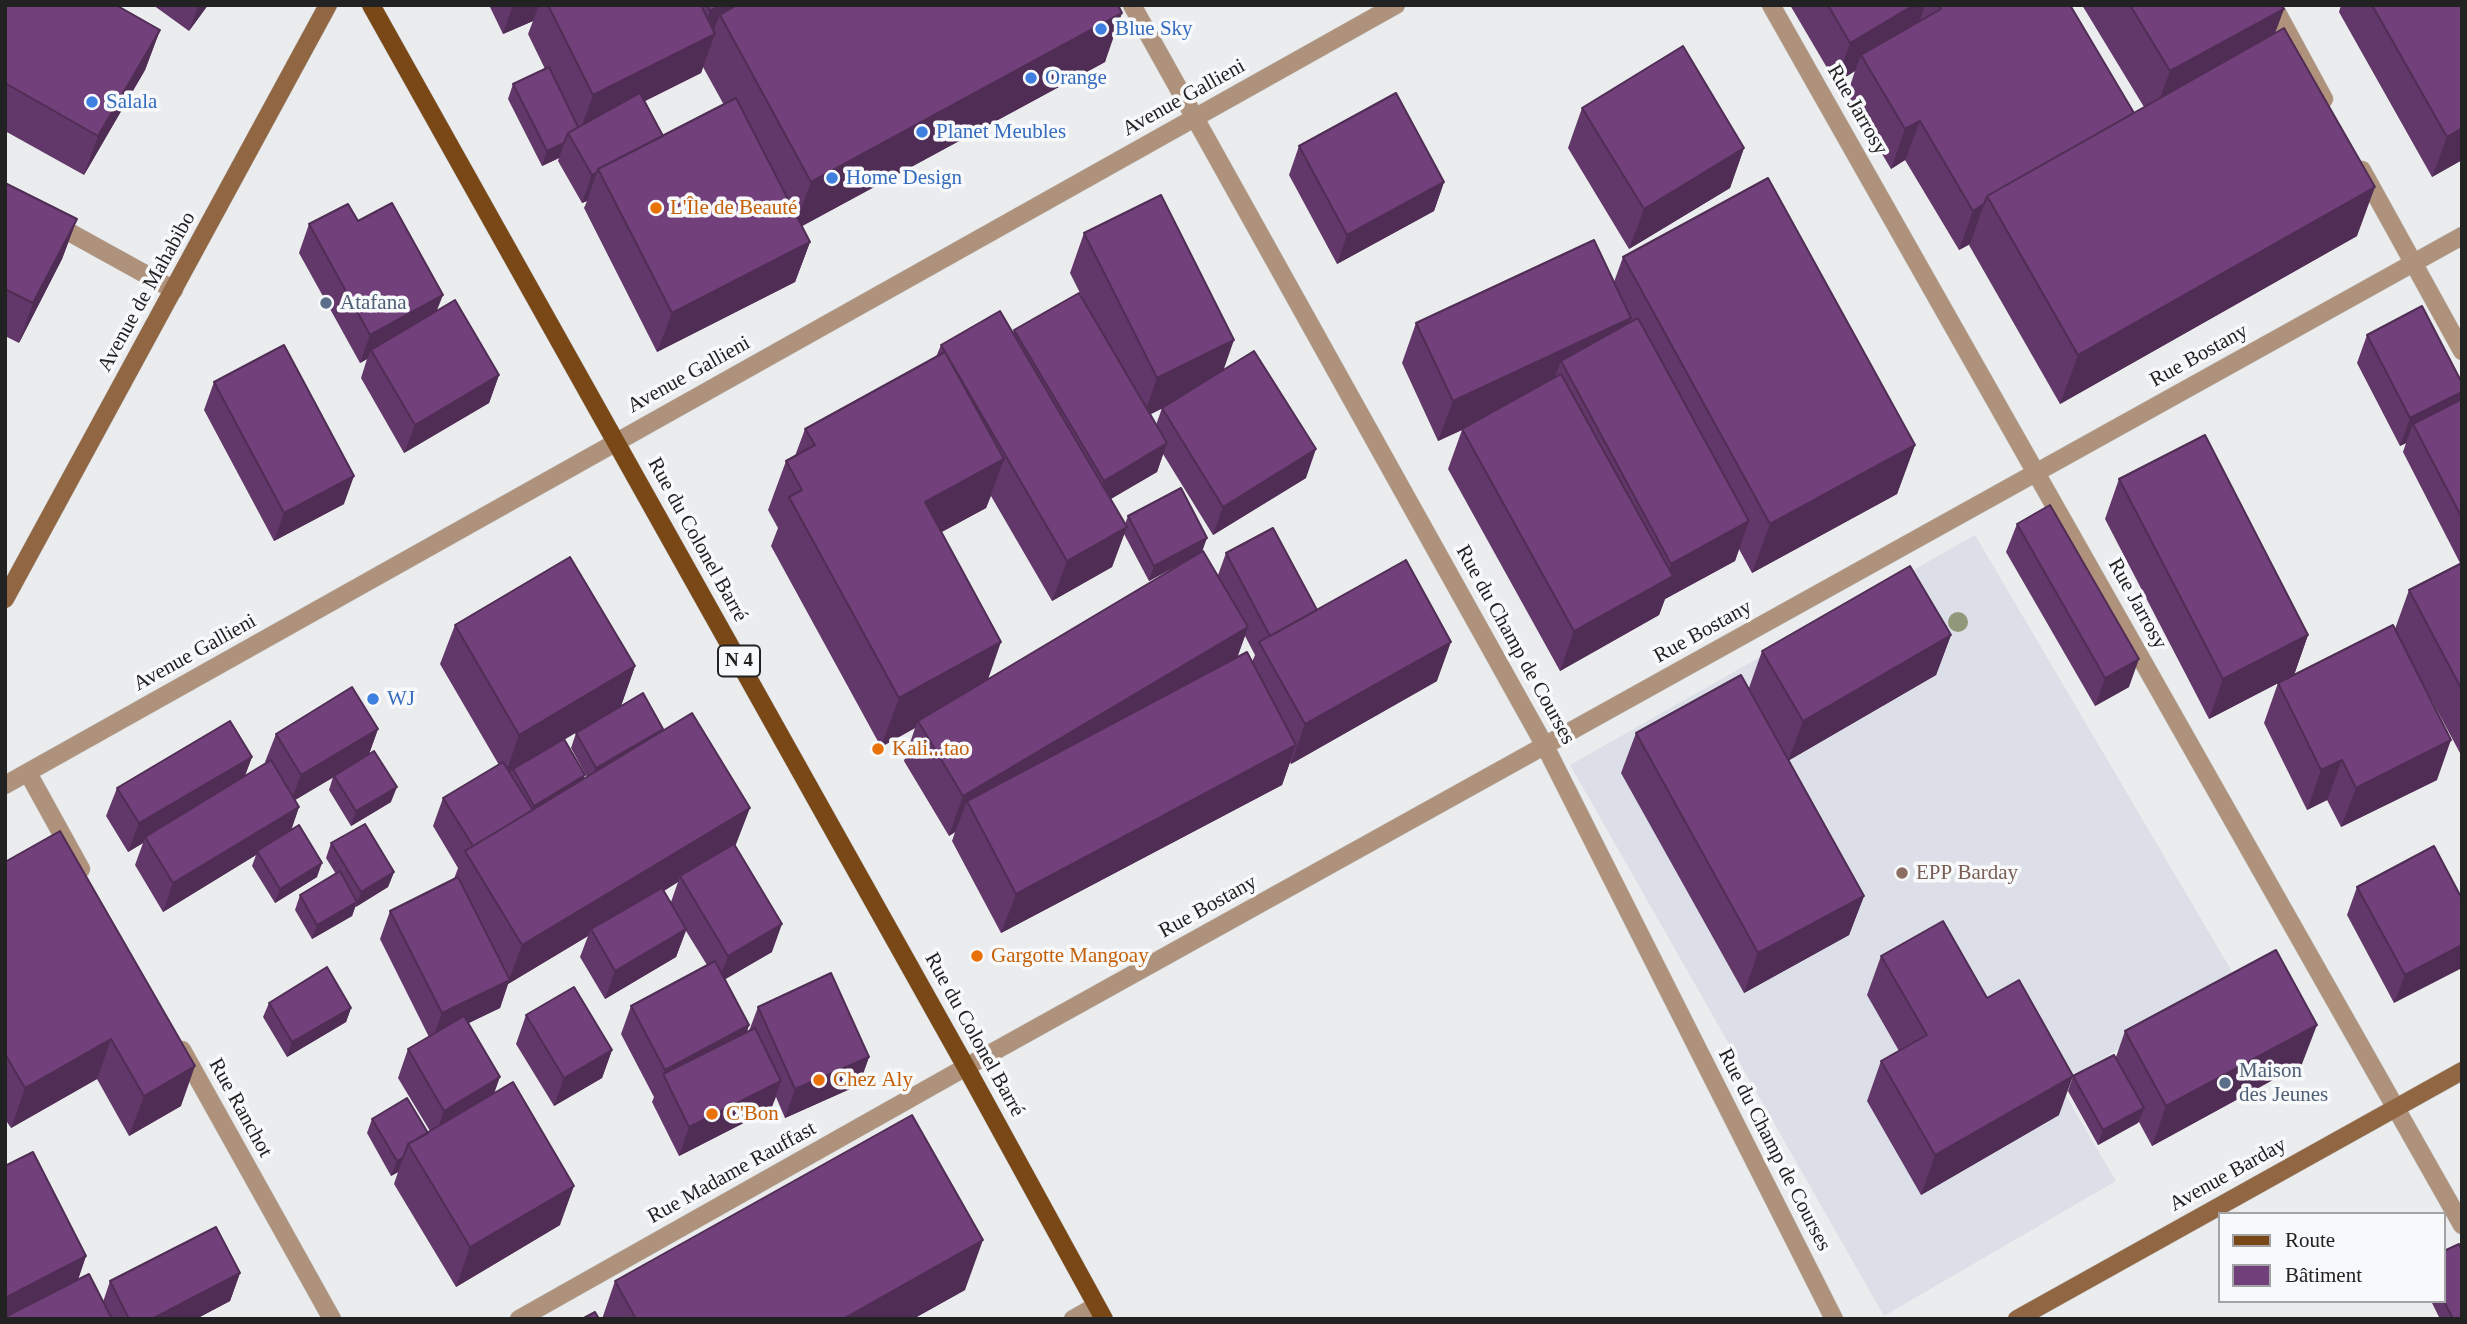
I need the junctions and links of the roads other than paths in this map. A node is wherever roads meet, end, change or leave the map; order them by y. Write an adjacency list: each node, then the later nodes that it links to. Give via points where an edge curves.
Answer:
1 (328, 5): 13 (main road, Avenue de Mahabibo)
2 (371, 5): 15 (main road, Rue du Colonel Barré / N 4)
3 (1132, 5): 8 (street, Rue du Champ de Courses)
4 (1395, 5): 8 (street, Avenue Gallieni)
5 (1771, 5): 16 (street, Rue Jarrosy)
6 (2273, 5): 7 (street)
7 (2333, 116)
8 (1196, 117): 15 (street, Avenue Gallieni); 18 (street, Rue du Champ de Courses)
9 (2353, 153): 12 (street)
10 (41, 216): 13 (street)
11 (2462, 236): 12 (street, Rue Bostany)
12 (2412, 264): 14 (street); 16 (street, Rue Bostany)
13 (174, 290): 17 (main road, Avenue de Mahabibo)
14 (2462, 351)
15 (616, 442): 19 (street, Avenue Gallieni); 23 (main road, Rue du Colonel Barré / N 4)
16 (2036, 473): 18 (street, Rue Bostany); 25 (street, Rue Jarrosy)
17 (6, 595)
18 (1545, 746): 23 (street, Rue Bostany); 31 (street, Rue du Champ de Courses)
19 (28, 773): 20 (street, Avenue Gallieni); 21 (street)
20 (5, 785)
21 (89, 882)
22 (176, 1040): 28 (street, Rue Ranchot)
23 (966, 1067): 27 (main road, Rue du Colonel Barré / N 4); 29 (street, Rue Madame Rauffast)
24 (2462, 1071): 25 (main road, Avenue Barday)
25 (2395, 1108): 26 (street, Rue Jarrosy); 32 (main road, Avenue Barday)
26 (2462, 1225)
27 (1100, 1312): 30 (street)
28 (332, 1319)
29 (519, 1319)
30 (1073, 1319)
31 (1834, 1319)
32 (2017, 1319)

